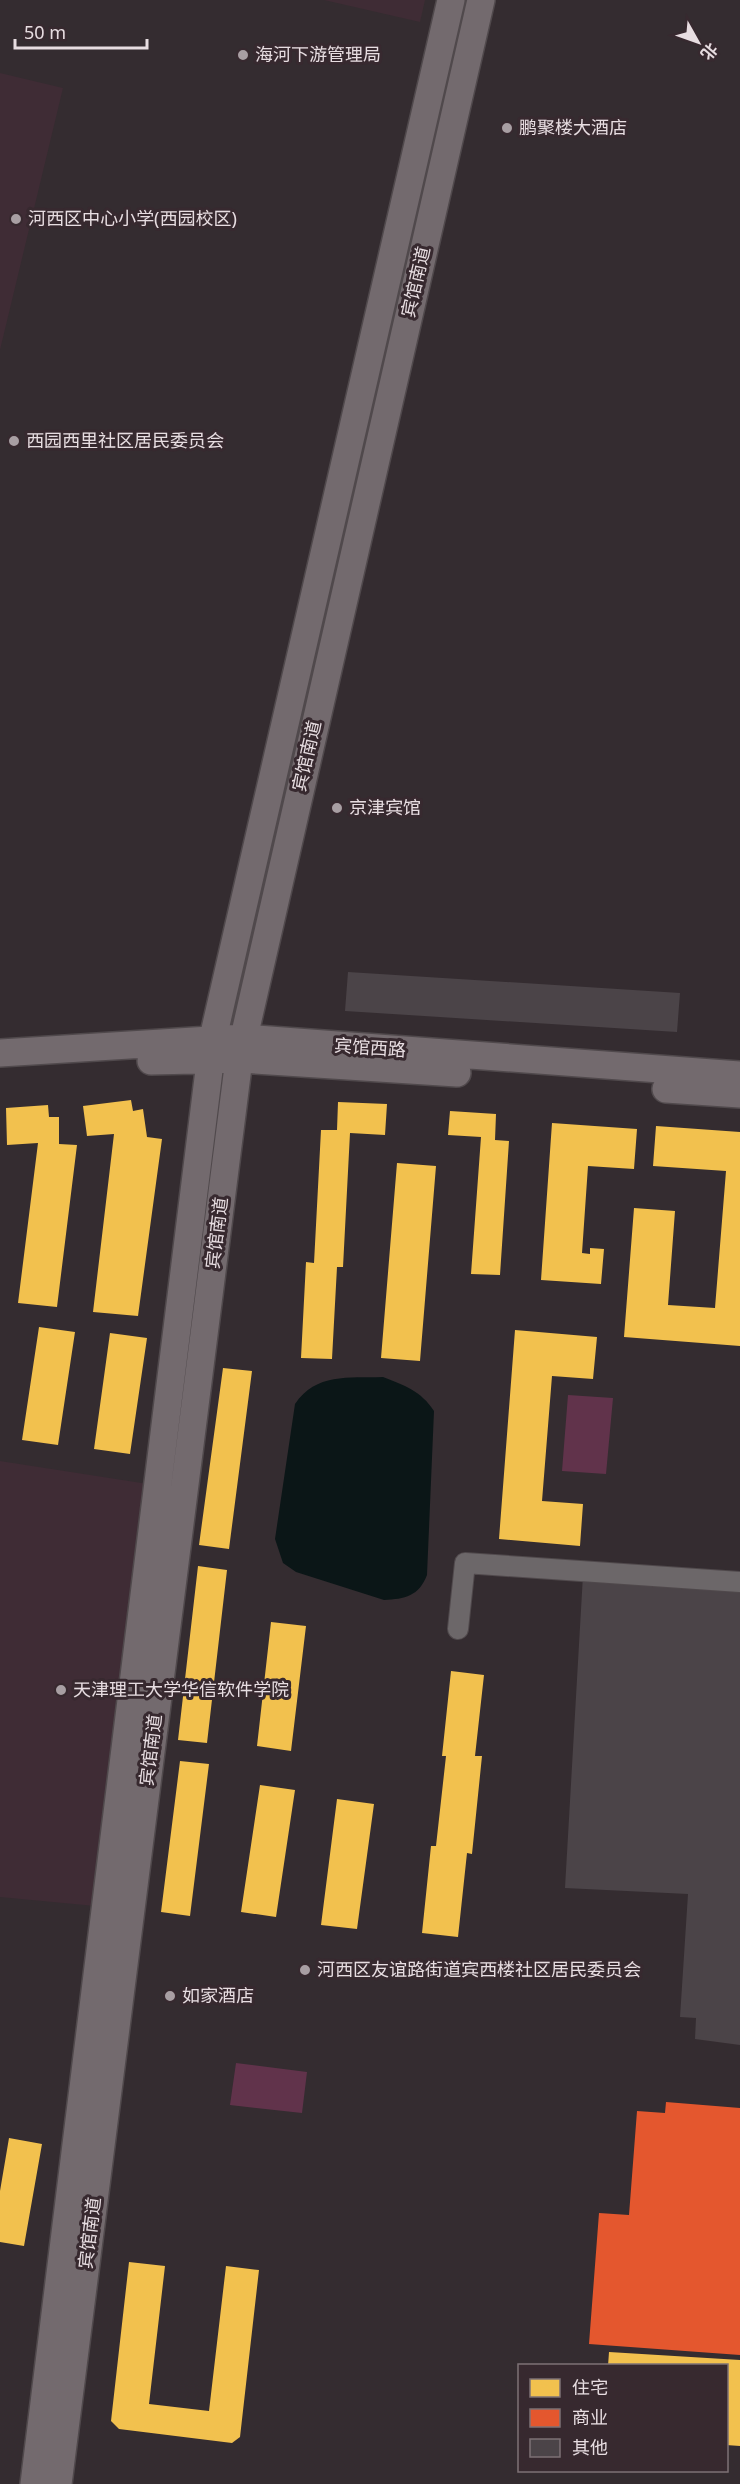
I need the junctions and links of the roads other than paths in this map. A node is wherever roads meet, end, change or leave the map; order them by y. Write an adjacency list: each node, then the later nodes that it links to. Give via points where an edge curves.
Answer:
1 (451, 0): 3 (main road, 宾馆南道)
2 (481, 0): 4 (main road, 宾馆南道)
3 (211, 1048): 4 (main road, 宾馆西路); 5 (main road, 宾馆西路); 6 (main road, 宾馆西路); 11 (main road, 宾馆南道)
4 (241, 1048): 7 (main road, 宾馆西路); 8 (main road, 宾馆西路); 12 (main road, 宾馆南道)
5 (0, 1053)
6 (0, 1068)
7 (740, 1075)
8 (740, 1094)
9 (740, 1582): 10 (street, via 465,1563)
10 (458, 1629)
11 (34, 2484)
12 (58, 2484)

